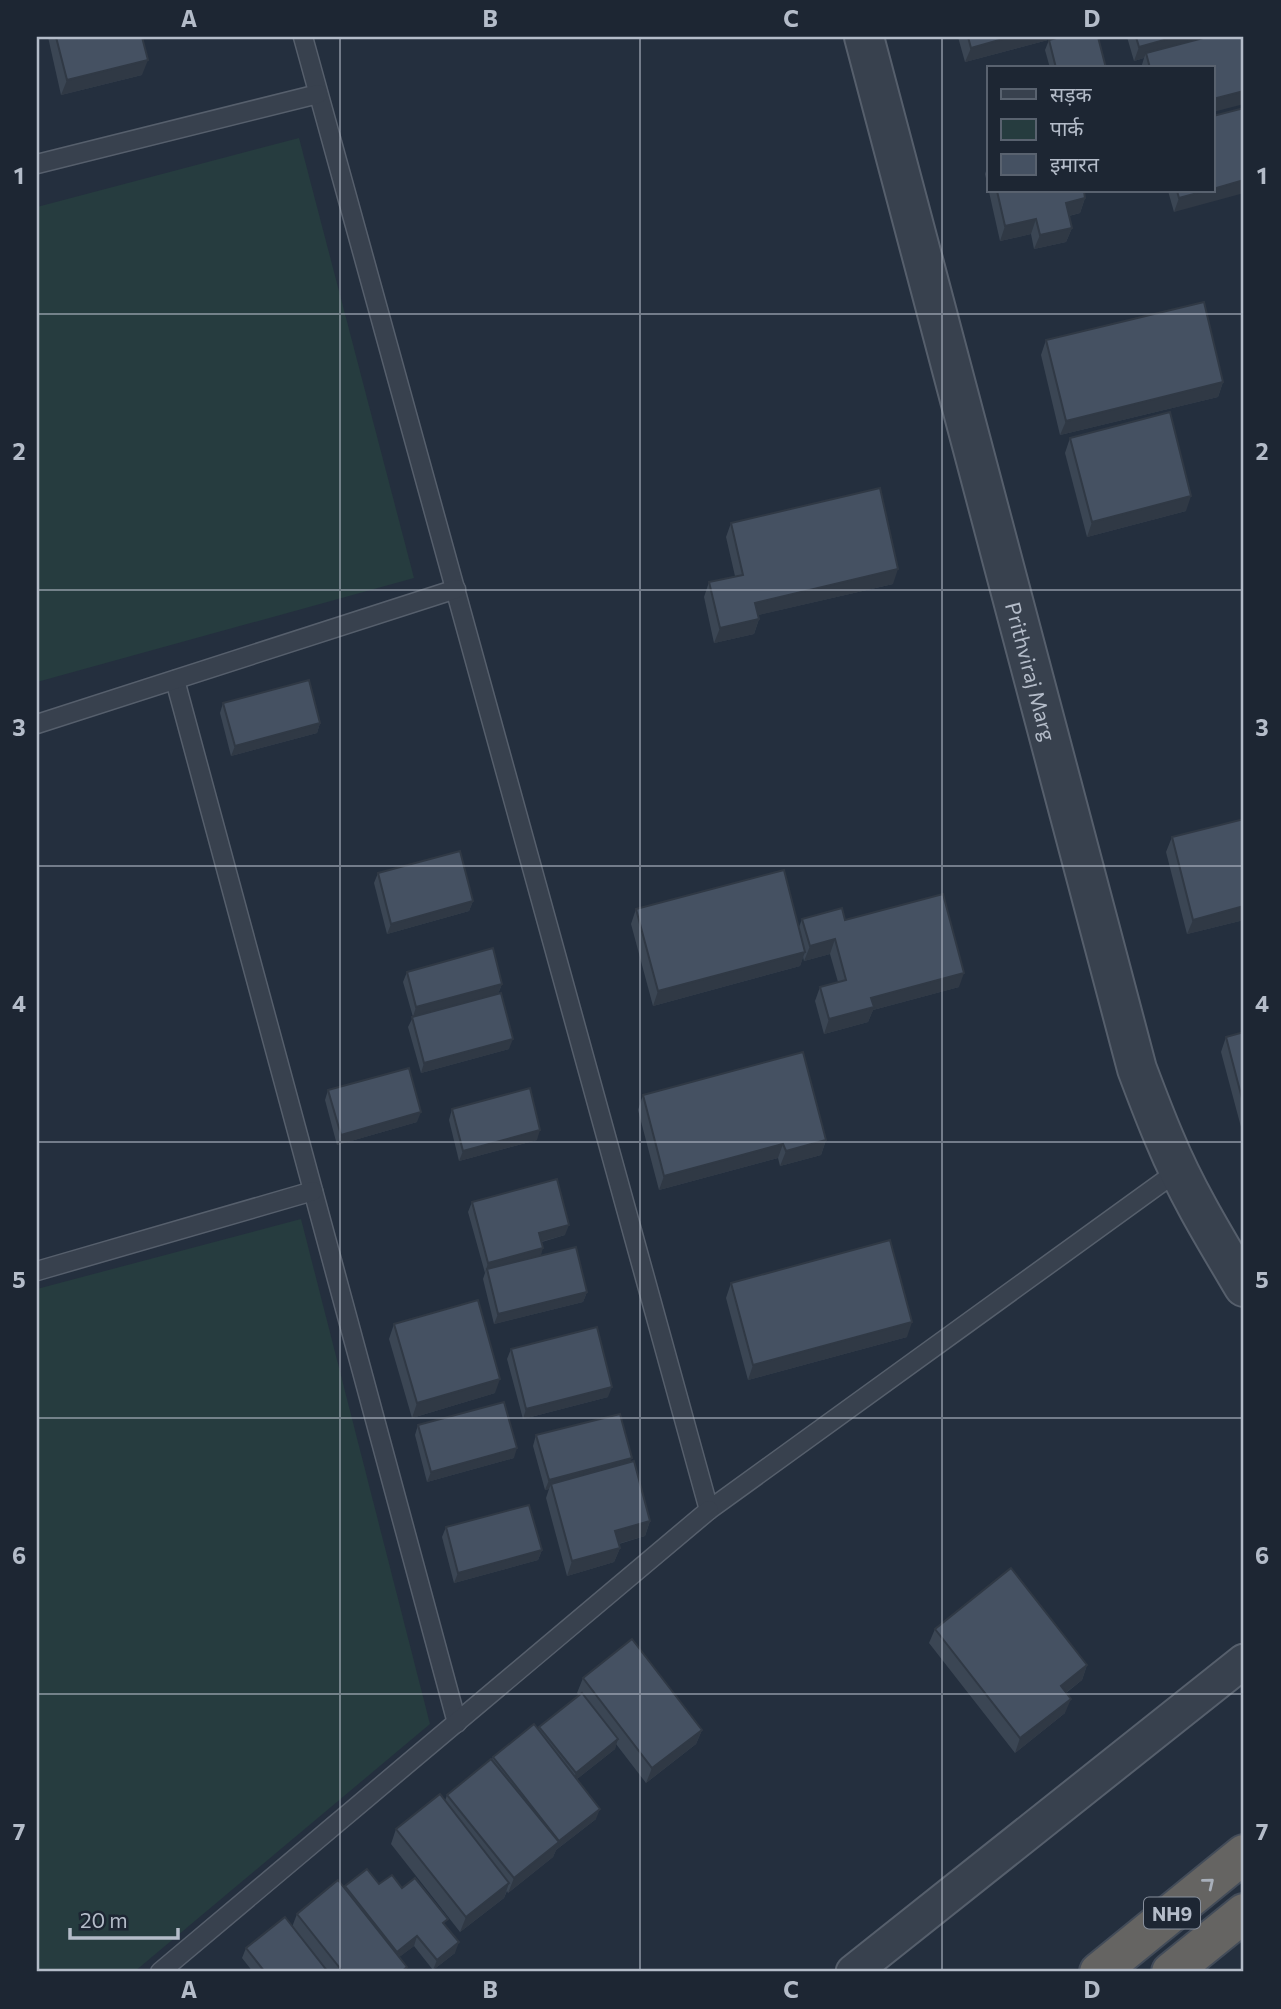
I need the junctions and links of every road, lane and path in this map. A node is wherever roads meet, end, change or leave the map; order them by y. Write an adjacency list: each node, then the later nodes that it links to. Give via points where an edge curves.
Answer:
1 (303, 37): 3 (lane)
2 (864, 37): 8 (street, Prithviraj Marg, via 1137,1069)
3 (317, 93): 4 (lane); 5 (lane)
4 (37, 164)
5 (456, 589): 6 (lane); 12 (lane)
6 (175, 680): 7 (lane); 9 (lane)
7 (37, 724)
8 (1179, 1170): 11 (street, Prithviraj Marg); 12 (lane)
9 (313, 1191): 10 (lane); 14 (lane)
10 (37, 1271)
11 (1244, 1287)
12 (709, 1510): 14 (lane)
13 (1244, 1661): 18 (street)
14 (457, 1723): 17 (lane)
15 (1244, 1854): 19 (highway, NH9, one-way to 15)
16 (1244, 1913): 20 (highway, NH9)
17 (160, 1972)
18 (853, 1972)
19 (1099, 1972)
20 (1171, 1972)

